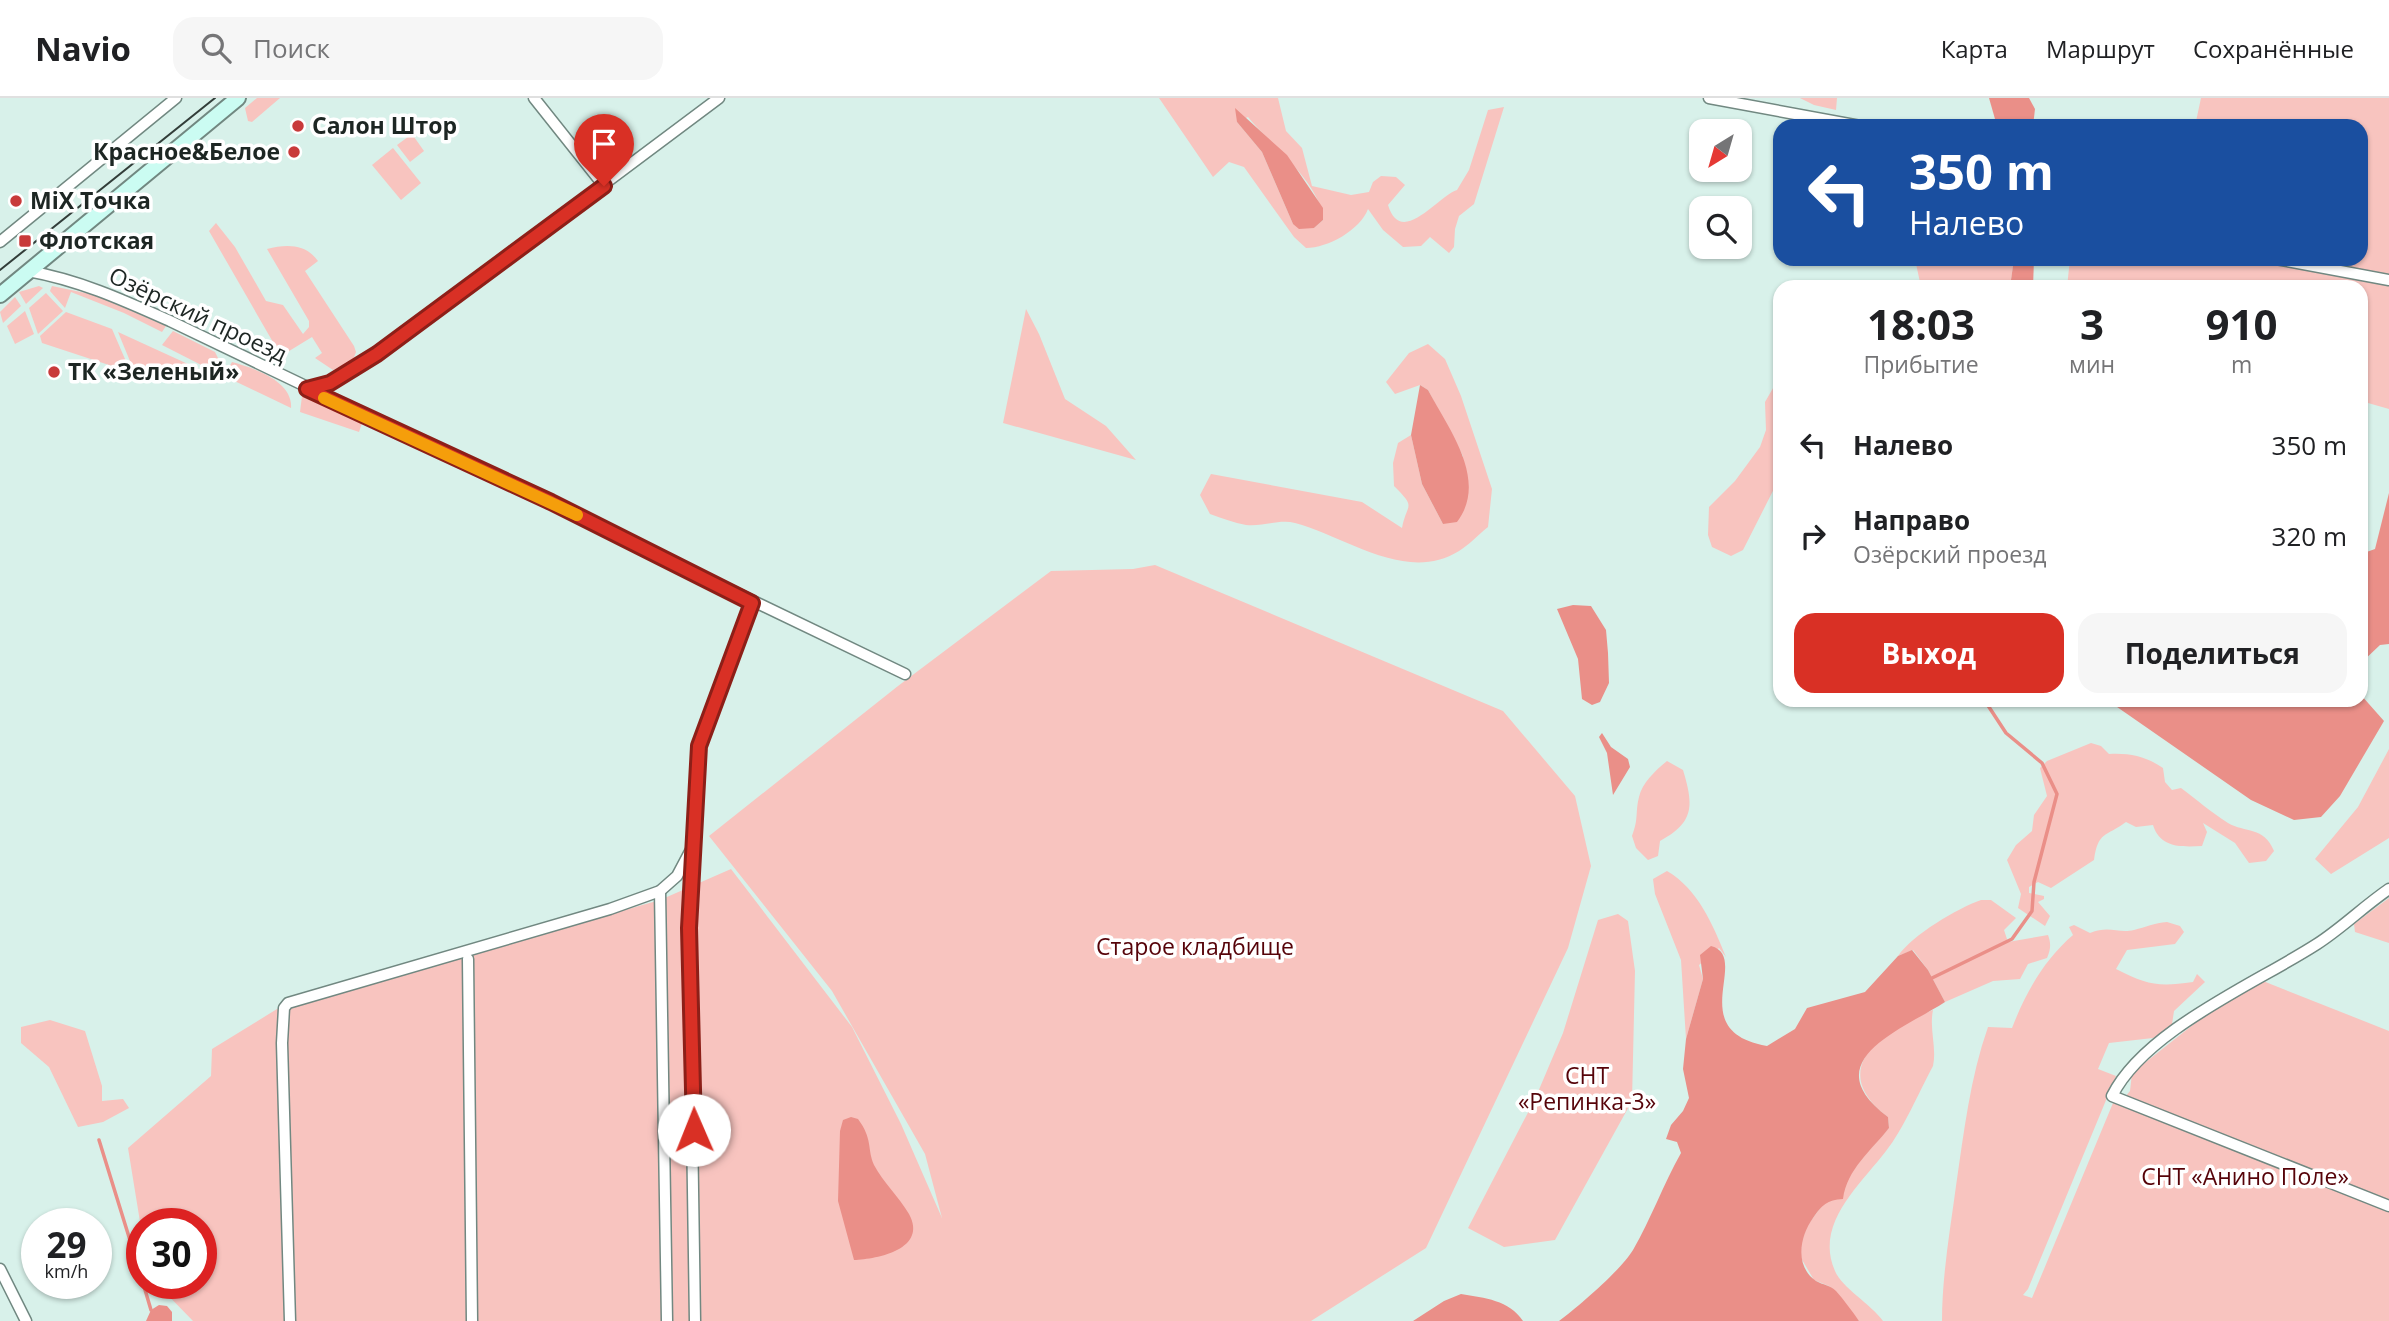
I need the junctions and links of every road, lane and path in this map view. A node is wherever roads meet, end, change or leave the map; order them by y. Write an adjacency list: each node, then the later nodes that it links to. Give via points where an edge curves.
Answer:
1 (176, 98): 8 (street)
2 (238, 98): 10 (main road)
3 (534, 98): 7 (street)
4 (719, 98): 7 (street)
5 (1709, 98): 6 (street)
6 (1822, 119)
7 (604, 186): 13 (street, via 377,354 330,383)
8 (0, 242)
9 (2314, 266): 11 (street)
10 (27, 271): 12 (main road); 13 (street, Озёрский проезд, via 99,289)
11 (2389, 280)
12 (0, 295)
13 (307, 389): 14 (street, Озёрский проезд, via 551,502)
14 (752, 603): 15 (street, Озёрский проезд); 16 (street, via 699,746)
15 (905, 674)
16 (694, 844): 18 (street, via 677,876); 26 (street, via 689,928)
17 (2389, 889): 20 (street, via 2319,943 2207,1009 2138,1058 2112,1096)
18 (660, 891): 23 (street, via 503,943 288,1003 282,1042); 25 (street)
19 (468, 960): 24 (street)
20 (2389, 1206)
21 (0, 1269): 22 (street)
22 (26, 1321)
23 (290, 1321)
24 (472, 1321)
25 (667, 1321)
26 (695, 1321)

